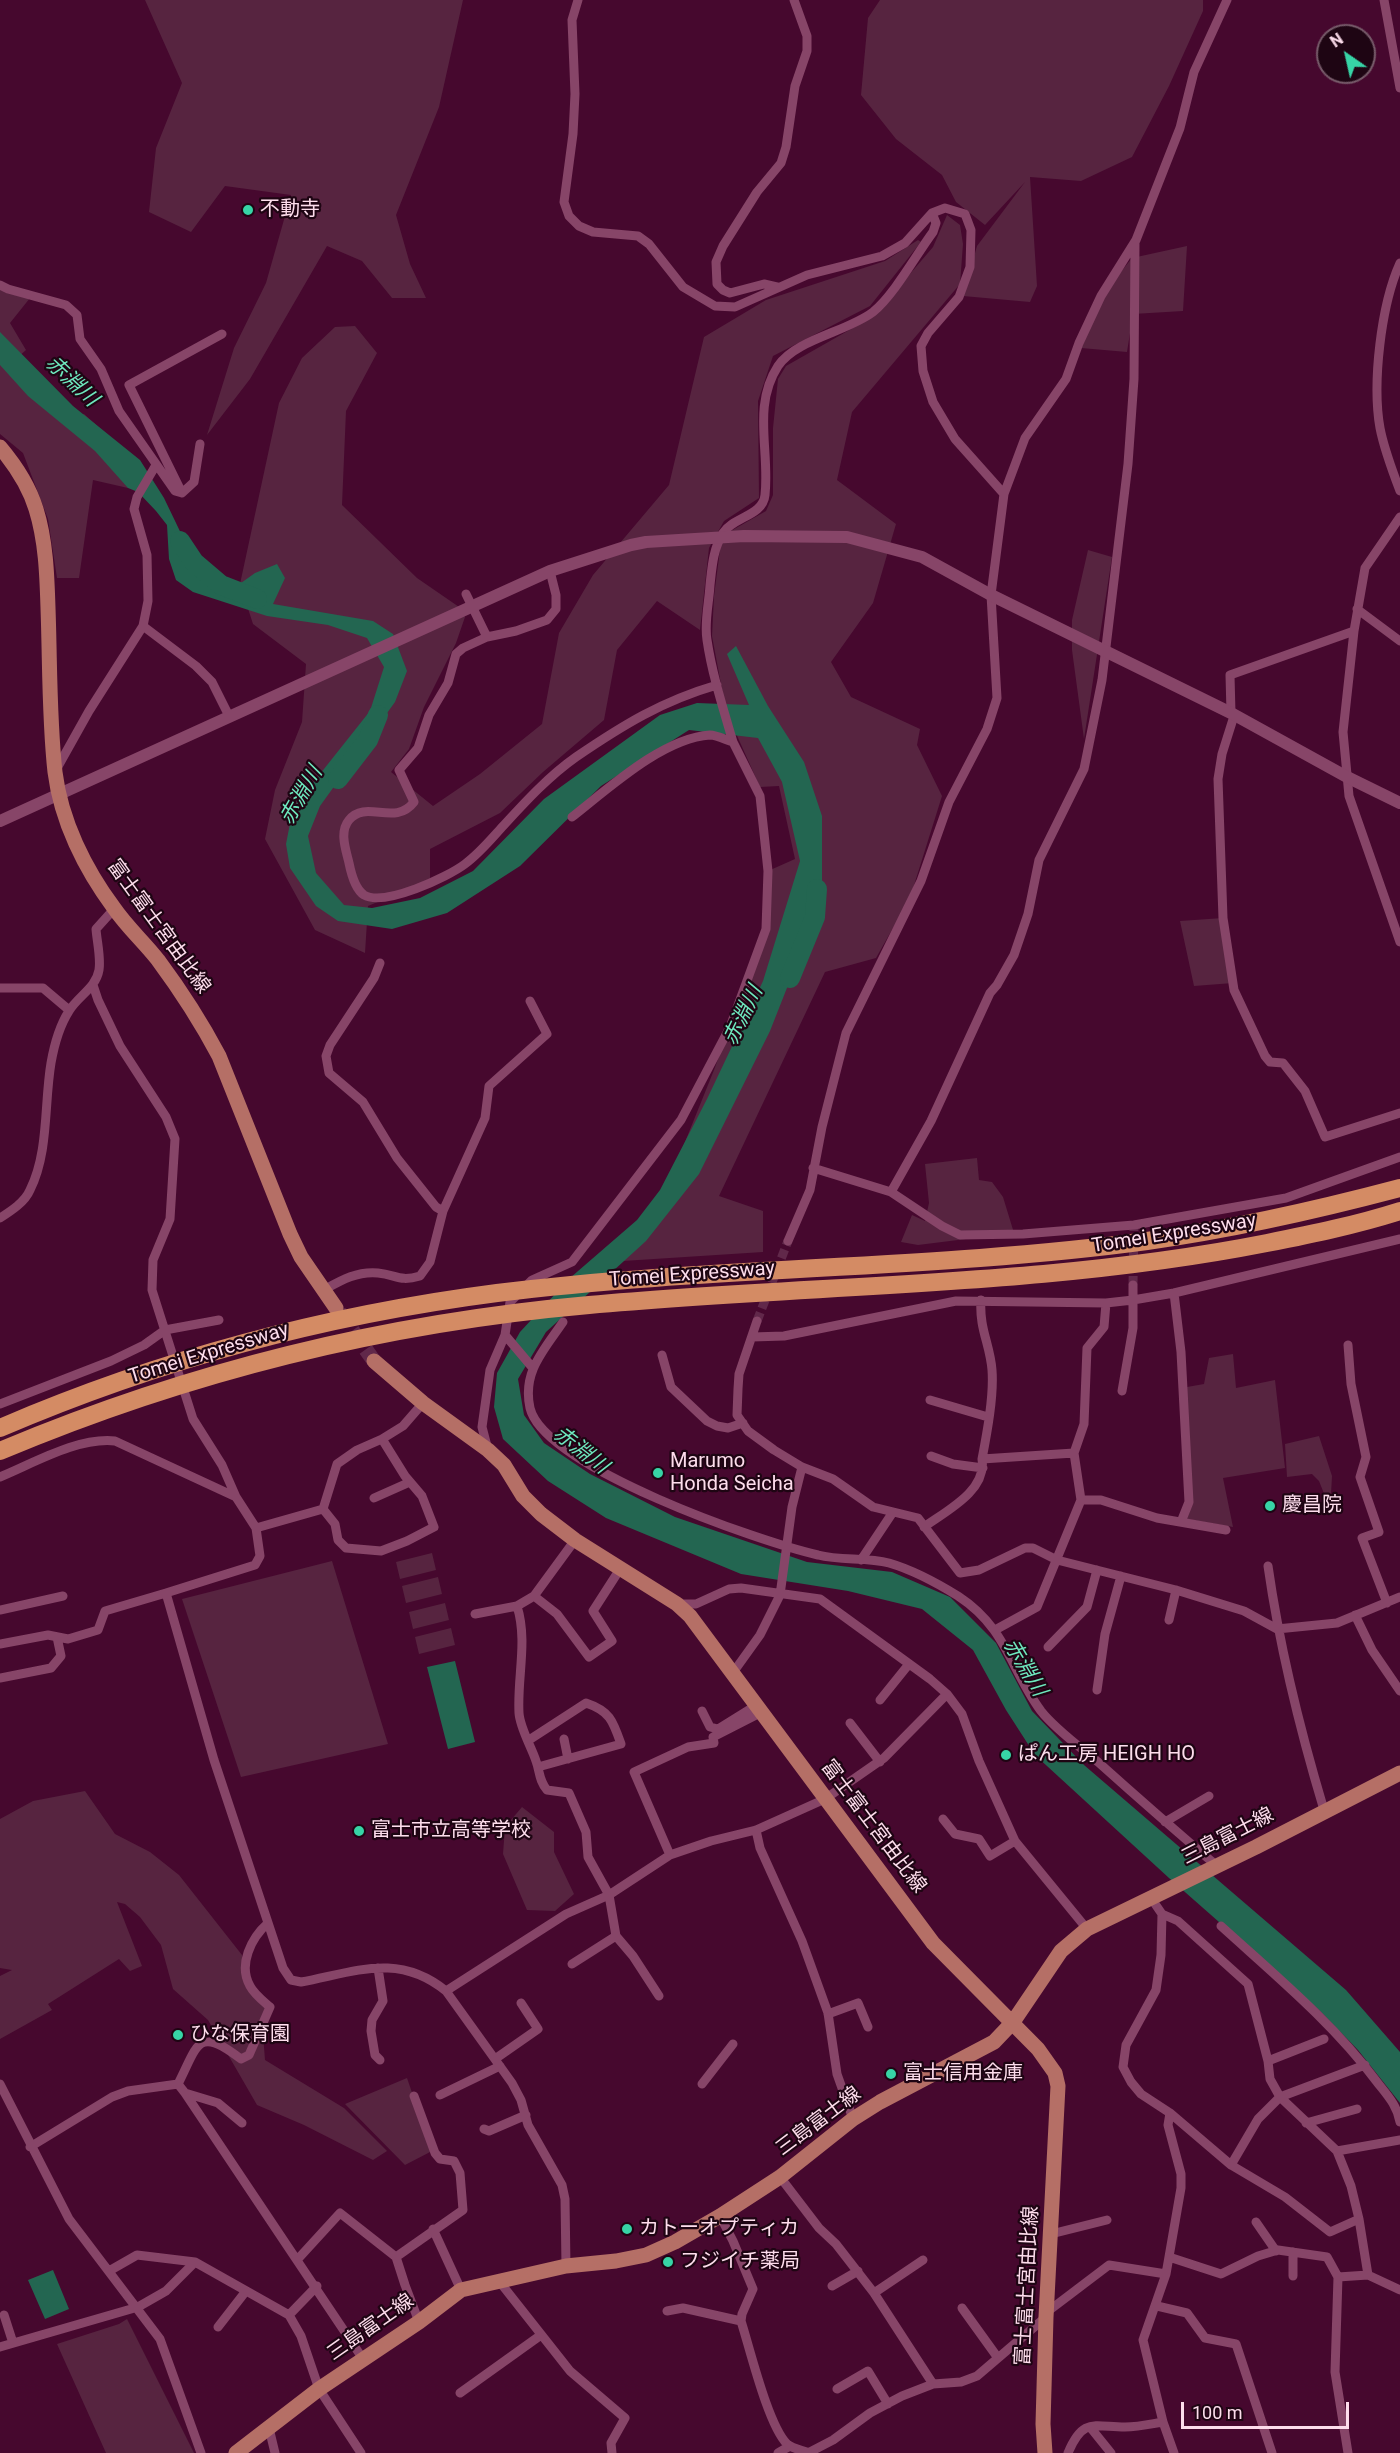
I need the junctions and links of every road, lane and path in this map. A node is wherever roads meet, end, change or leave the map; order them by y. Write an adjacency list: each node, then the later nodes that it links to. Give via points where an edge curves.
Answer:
1 (578, 0): 10 (street, via 572,20 575,94 564,202 569,216 593,232 638,236 683,287 715,306 735,307)
2 (794, 0): 10 (street, via 807,36 807,51 795,87 786,147 781,163 757,192 716,262 717,284 730,293 764,284)
3 (1227, 0): 7 (street, via 1194,72 1180,128)
4 (1384, 0): 5 (street)
5 (1400, 88)
6 (932, 213): 10 (street, via 905,243 882,256 807,275); 17 (street, via 945,208 965,214 971,230 970,267 959,297 921,346 922,371 933,402 955,440); 28 (street, via 936,223 933,232 874,311 853,325 794,351 779,364 765,394 765,497 761,507 727,527 715,552 712,570 706,639)
7 (1136, 240): 17 (street, via 1101,296 1066,378 1025,438); 27 (street, via 1128,464)
8 (1400, 263): 15 (street, via 1384,314 1378,388 1380,428)
9 (0, 285): 14 (street, via 66,304 77,315 80,339)
10 (777, 287)
11 (222, 334): 16 (street, via 129,385)
12 (200, 444): 16 (street, via 194,482)
13 (0, 447): 32 (main road, 富士富士宮由比線, via 28,488 42,533)
14 (154, 468): 16 (street, via 175,491); 23 (street, via 134,509 147,555 148,601)
15 (1400, 490)
16 (182, 493)
17 (1004, 494): 21 (street)
18 (1400, 517): 22 (street, via 1365,568)
19 (550, 571): 21 (street, via 631,544 662,540 847,537 922,556); 25 (street, via 556,602 547,620 516,632); 30 (street)
20 (466, 594): 25 (street)
21 (991, 595): 27 (street); 47 (street, via 997,698 987,729 949,802 921,881 846,1033)
22 (1357, 609): 24 (street); 26 (street)
23 (143, 626): 30 (street, via 212,682); 32 (street)
24 (1354, 631): 29 (street, via 1230,675); 33 (street, via 1343,732)
25 (486, 637): 28 (street, via 456,654 418,748 399,770 414,802 409,809 396,814 357,813 343,831 351,870 363,894 374,898 427,886 465,864 535,792 575,758 652,708)
26 (1400, 641)
27 (1105, 650): 29 (street); 49 (street, via 1084,769 1039,860 1028,914 1014,955 990,993 931,1121)
28 (717, 685): 31 (street)
29 (1233, 715): 33 (street); 45 (street, via 1218,779 1223,918 1234,990 1265,1056 1270,1062 1283,1063 1305,1091 1325,1137)
30 (229, 716): 34 (street)
31 (733, 742): 36 (street, via 712,735 671,745); 66 (street, via 760,796 768,895 766,929 730,1027 681,1120 572,1262 532,1280 510,1302)
32 (55, 772): 34 (main road, 富士富士宮由比線)
33 (1347, 777): 35 (street); 39 (street, via 1349,796)
34 (59, 795): 37 (street); 38 (main road, 富士富士宮由比線, via 76,845)
35 (1400, 803)
36 (572, 817)
37 (0, 821)
38 (114, 909): 41 (street, via 96,929 99,970); 56 (main road, 富士富士宮由比線, via 157,959 206,1031 290,1234)
39 (1400, 942)
40 (380, 963): 50 (street, via 330,1045 326,1056 329,1073 363,1102 397,1158)
41 (93, 985): 44 (street); 65 (street, via 120,1046 166,1117 175,1140 170,1220 153,1260 152,1290)
42 (0, 988): 44 (street, via 43,988)
43 (530, 1001): 50 (street, via 547,1034 489,1086 485,1118)
44 (69, 1010): 52 (street, via 51,1063 36,1176 29,1193)
45 (1400, 1113)
46 (1400, 1157): 49 (street, via 1286,1198 1134,1225 1023,1234 960,1235)
47 (813, 1168): 49 (street); 54 (street, via 810,1190)
48 (1400, 1188): 78 (highway, Tomei Expressway, via 1264,1221 1144,1241 1005,1256 589,1283 399,1308 296,1329 205,1354 120,1381)
49 (891, 1192)
50 (443, 1211): 56 (street, via 430,1262 420,1276 405,1280 378,1273 351,1275)
51 (1400, 1211): 81 (highway, Tomei Expressway, via 1337,1229 1148,1264 984,1280 590,1305 406,1328 302,1350 195,1379)
52 (0, 1218)
53 (1400, 1239): 57 (street)
54 (788, 1241)
55 (1133, 1285): 59 (street)
56 (322, 1291): 61 (main road, 富士富士宮由比線)
57 (1174, 1293): 59 (street); 93 (street, via 1181,1352 1188,1502)
58 (981, 1300): 60 (street); 67 (street, via 956,1301 784,1336); 76 (street, via 983,1335 992,1370)
59 (1133, 1300): 60 (street); 72 (street, via 1133,1328)
60 (1106, 1303): 82 (street, via 1104,1327 1087,1348 1084,1424)
61 (336, 1308)
62 (219, 1320): 65 (street)
63 (757, 1321): 67 (street)
64 (563, 1322): 71 (street)
65 (165, 1330): 75 (street, via 111,1361); 88 (street, via 193,1419 222,1465)
66 (505, 1335): 71 (street); 80 (street, via 490,1370 482,1427)
67 (752, 1337): 77 (street, via 739,1374 737,1415)
68 (1348, 1345): 111 (street, via 1351,1384 1366,1457 1360,1477 1379,1532 1362,1538)
69 (662, 1355): 77 (street, via 671,1387 707,1421 728,1428)
70 (374, 1360): 74 (main road, 富士富士宮由比線)
71 (532, 1367): 98 (street, via 529,1393 533,1418 542,1431 565,1448 659,1500 733,1530)
72 (1122, 1391)
73 (930, 1400): 76 (street)
74 (423, 1403): 79 (street, via 403,1426); 80 (main road, 富士富士宮由比線)
75 (0, 1404)
76 (988, 1416): 84 (street)
77 (743, 1423): 85 (street, via 748,1431)
78 (0, 1428)
79 (382, 1439): 87 (street); 91 (street, via 337,1464)
80 (488, 1450): 97 (main road, 富士富士宮由比線, via 504,1465 523,1497)
81 (0, 1451)
82 (1074, 1453): 84 (street); 90 (street)
83 (931, 1456): 84 (street, via 953,1464)
84 (982, 1463): 94 (street, via 972,1491)
85 (802, 1467): 92 (street, via 833,1479 873,1507); 98 (street)
86 (0, 1477): 88 (street, via 100,1439 115,1441)
87 (410, 1482): 89 (street); 91 (street, via 422,1496 434,1527 381,1551 346,1548)
88 (236, 1497): 95 (street)
89 (374, 1498)
90 (1081, 1500): 93 (street, via 1101,1500); 100 (street)
91 (323, 1509): 95 (street)
92 (893, 1512): 94 (street, via 918,1518); 99 (street)
93 (1181, 1522): 96 (street)
94 (924, 1527): 100 (street, via 960,1573 979,1570 1025,1548)
95 (256, 1528): 106 (street, via 260,1556 255,1565)
96 (1226, 1530)
97 (575, 1540): 102 (main road, 富士富士宮由比線); 109 (street)
98 (787, 1546): 99 (street, via 819,1556); 107 (street)
99 (861, 1560): 119 (street, via 888,1563 924,1577 959,1597)
100 (1057, 1560): 103 (street); 119 (street, via 1037,1606)
101 (1268, 1566): 118 (street)
102 (620, 1569): 109 (street, via 593,1611 612,1641 589,1657 557,1614); 112 (main road, 富士富士宮由比線)
103 (1097, 1570): 104 (street); 122 (street, via 1087,1607)
104 (1120, 1576): 105 (street); 126 (street, via 1105,1634)
105 (1176, 1590): 117 (street); 118 (street, via 1244,1611)
106 (166, 1593): 120 (street, via 105,1611 98,1630 68,1639); 151 (street, via 214,1760)
107 (780, 1595): 112 (street, via 729,1589 696,1604); 123 (street, via 820,1599); 124 (street, via 760,1635)
108 (63, 1596): 114 (street)
109 (534, 1596): 113 (street)
110 (1400, 1597): 111 (street)
111 (1387, 1603): 116 (street)
112 (677, 1604): 124 (main road, 富士富士宮由比線)
113 (518, 1606): 115 (street); 134 (street, via 522,1637 519,1715)
114 (0, 1610)
115 (475, 1614)
116 (1355, 1615): 118 (street, via 1337,1623); 127 (street, via 1372,1650)
117 (1169, 1620)
118 (1277, 1629): 141 (street)
119 (995, 1630): 143 (street, via 1042,1712)
120 (57, 1637): 121 (street, via 48,1635); 125 (street, via 61,1656 51,1668)
121 (0, 1644)
122 (1048, 1647)
123 (909, 1664): 128 (street); 129 (street)
124 (732, 1674): 130 (main road, 富士富士宮由比線)
125 (0, 1678)
126 (1097, 1690)
127 (1400, 1691)
128 (947, 1694): 136 (street); 145 (street, via 962,1714)
129 (880, 1700)
130 (757, 1709): 131 (street, via 718,1729 710,1727); 140 (main road, 富士富士宮由比線); 146 (street, via 713,1737 714,1743 688,1747 634,1772)
131 (702, 1711)
132 (850, 1723): 136 (street)
133 (564, 1739): 135 (street)
134 (529, 1740): 135 (street, via 586,1703 603,1709 621,1744); 137 (street)
135 (568, 1759): 137 (street)
136 (880, 1762): 140 (street)
137 (538, 1767): 148 (street, via 540,1782 547,1790 569,1793 586,1832 588,1857)
138 (1400, 1773): 141 (main road, 三島富士線)
139 (1209, 1796): 143 (street)
140 (825, 1799): 144 (street); 161 (main road, 富士富士宮由比線, via 933,1942)
141 (1324, 1810): 147 (main road, 三島富士線)
142 (943, 1819): 145 (street, via 955,1834 979,1839 990,1856)
143 (1166, 1822): 147 (street)
144 (756, 1830): 146 (street); 160 (street)
145 (1016, 1841): 153 (street)
146 (670, 1855): 148 (street)
147 (1216, 1866): 149 (main road, 三島富士線)
148 (609, 1895): 154 (street); 157 (street, via 566,1914)
149 (1151, 1898): 150 (street); 153 (main road, 三島富士線)
150 (1162, 1914): 166 (street, via 1178,1921 1248,1984); 177 (street, via 1156,1990 1126,2045 1123,2067 1141,2094)
151 (268, 1923): 156 (street, via 291,1980 301,1982); 170 (street, via 256,1934 249,1949 245,1973 251,1988 270,2007 249,2055 240,2059 216,2041 198,2045)
152 (1221, 1926): 168 (street, via 1324,2020)
153 (1087, 1929): 161 (main road, 三島富士線, via 1061,1951)
154 (616, 1936): 155 (street); 158 (street)
155 (572, 1964)
156 (378, 1968): 157 (street, via 413,1971); 165 (street, via 384,2001 372,2020 371,2031 375,2055)
157 (446, 1991): 167 (street)
158 (659, 1996)
159 (521, 2003): 167 (street, via 538,2030)
160 (828, 2014): 162 (street, via 858,2003); 179 (street, via 837,2074)
161 (1013, 2022): 179 (main road, 三島富士線, via 994,2042); 194 (main road, 富士富士宮由比線, via 1055,2073 1058,2086)
162 (868, 2027)
163 (1324, 2039): 166 (street)
164 (734, 2044): 171 (street)
165 (380, 2060)
166 (1268, 2061): 175 (street, via 1269,2079)
167 (498, 2063): 173 (street); 178 (street)
168 (1365, 2065): 175 (street); 180 (street, via 1395,2105)
169 (0, 2084): 185 (street)
170 (178, 2084): 172 (street); 185 (street, via 112,2097)
171 (702, 2084)
172 (185, 2093): 181 (street, via 218,2103); 199 (street)
173 (440, 2095)
174 (414, 2096): 193 (street, via 435,2153 440,2159 454,2161 460,2174 463,2210)
175 (1280, 2097): 182 (street); 187 (street, via 1258,2119)
176 (1357, 2109): 182 (street)
177 (1170, 2113): 187 (street); 198 (street, via 1168,2125 1181,2188)
178 (526, 2115): 183 (street, via 489,2131); 202 (street, via 562,2185)
179 (853, 2119): 188 (main road, 三島富士線)
180 (1400, 2121)
181 (242, 2123)
182 (1306, 2123): 186 (street)
183 (484, 2129)
184 (1400, 2140): 186 (street)
185 (30, 2146): 203 (street, via 69,2219)
186 (1337, 2151): 190 (street)
187 (1231, 2165): 190 (street, via 1285,2197 1330,2232)
188 (780, 2177): 189 (main road, 三島富士線); 204 (street)
189 (720, 2216): 202 (main road, 三島富士線, via 646,2255); 223 (street, via 753,2289)
190 (1359, 2219): 206 (street)
191 (1107, 2220): 194 (street)
192 (1256, 2222): 195 (street)
193 (433, 2229): 197 (street); 212 (street)
194 (1051, 2235): 222 (main road, 富士富士宮由比線)
195 (1276, 2251): 196 (street); 198 (street, via 1221,2274)
196 (1293, 2252): 207 (street); 208 (street, via 1327,2257)
197 (396, 2257): 199 (street, via 340,2213); 224 (street)
198 (1169, 2258): 205 (street)
199 (297, 2260): 210 (street)
200 (923, 2260): 215 (street)
201 (195, 2262): 203 (street, via 137,2255); 214 (street); 217 (street, via 166,2291)
202 (566, 2266): 209 (main road, 三島富士線)
203 (109, 2271): 217 (street)
204 (858, 2271): 211 (street); 215 (street)
205 (1166, 2274): 216 (street); 222 (street, via 1109,2265)
206 (1368, 2275): 208 (street); 213 (street)
207 (1293, 2276)
208 (1338, 2277): 252 (street, via 1335,2372)
209 (498, 2281): 212 (main road, 三島富士線); 226 (street)
210 (316, 2286): 221 (street); 230 (street)
211 (832, 2286)
212 (461, 2290): 224 (main road, 三島富士線)
213 (1400, 2290)
214 (246, 2291): 221 (street); 225 (street)
215 (874, 2293): 231 (street)
216 (1156, 2306): 236 (street, via 1143,2340); 251 (street, via 1187,2313 1205,2338 1236,2344)
217 (138, 2307): 227 (street); 240 (street, via 160,2339)
218 (962, 2308): 229 (street)
219 (667, 2311): 223 (street, via 683,2308)
220 (4, 2314): 227 (street)
221 (289, 2315): 232 (street, via 301,2336)
222 (1046, 2315): 229 (street); 247 (main road, 富士富士宮由比線)
223 (741, 2321): 239 (street, via 766,2402)
224 (419, 2322): 230 (main road, 三島富士線)
225 (218, 2327)
226 (541, 2335): 234 (street); 244 (street, via 570,2371 625,2418 611,2443)
227 (13, 2343): 228 (street)
228 (0, 2347)
229 (998, 2358): 231 (street, via 977,2376 961,2382)
230 (363, 2359): 232 (main road, 三島富士線)
231 (933, 2384): 235 (street)
232 (319, 2389): 238 (main road, 三島富士線); 243 (street)
233 (837, 2389): 235 (street, via 868,2371)
234 (460, 2393)
235 (888, 2404): 246 (street)
236 (1164, 2422): 237 (street); 250 (street)
237 (1090, 2427): 248 (street, via 1078,2433); 249 (street)
238 (269, 2428): 241 (main road, 三島富士線); 242 (street)
239 (790, 2446): 245 (street); 246 (street)
240 (201, 2453)
241 (236, 2453)
242 (275, 2453)
243 (361, 2453)
244 (612, 2453)
245 (778, 2453)
246 (808, 2453)
247 (1046, 2453)
248 (1068, 2453)
249 (1111, 2453)
250 (1174, 2453)
251 (1272, 2453)
252 (1348, 2453)

